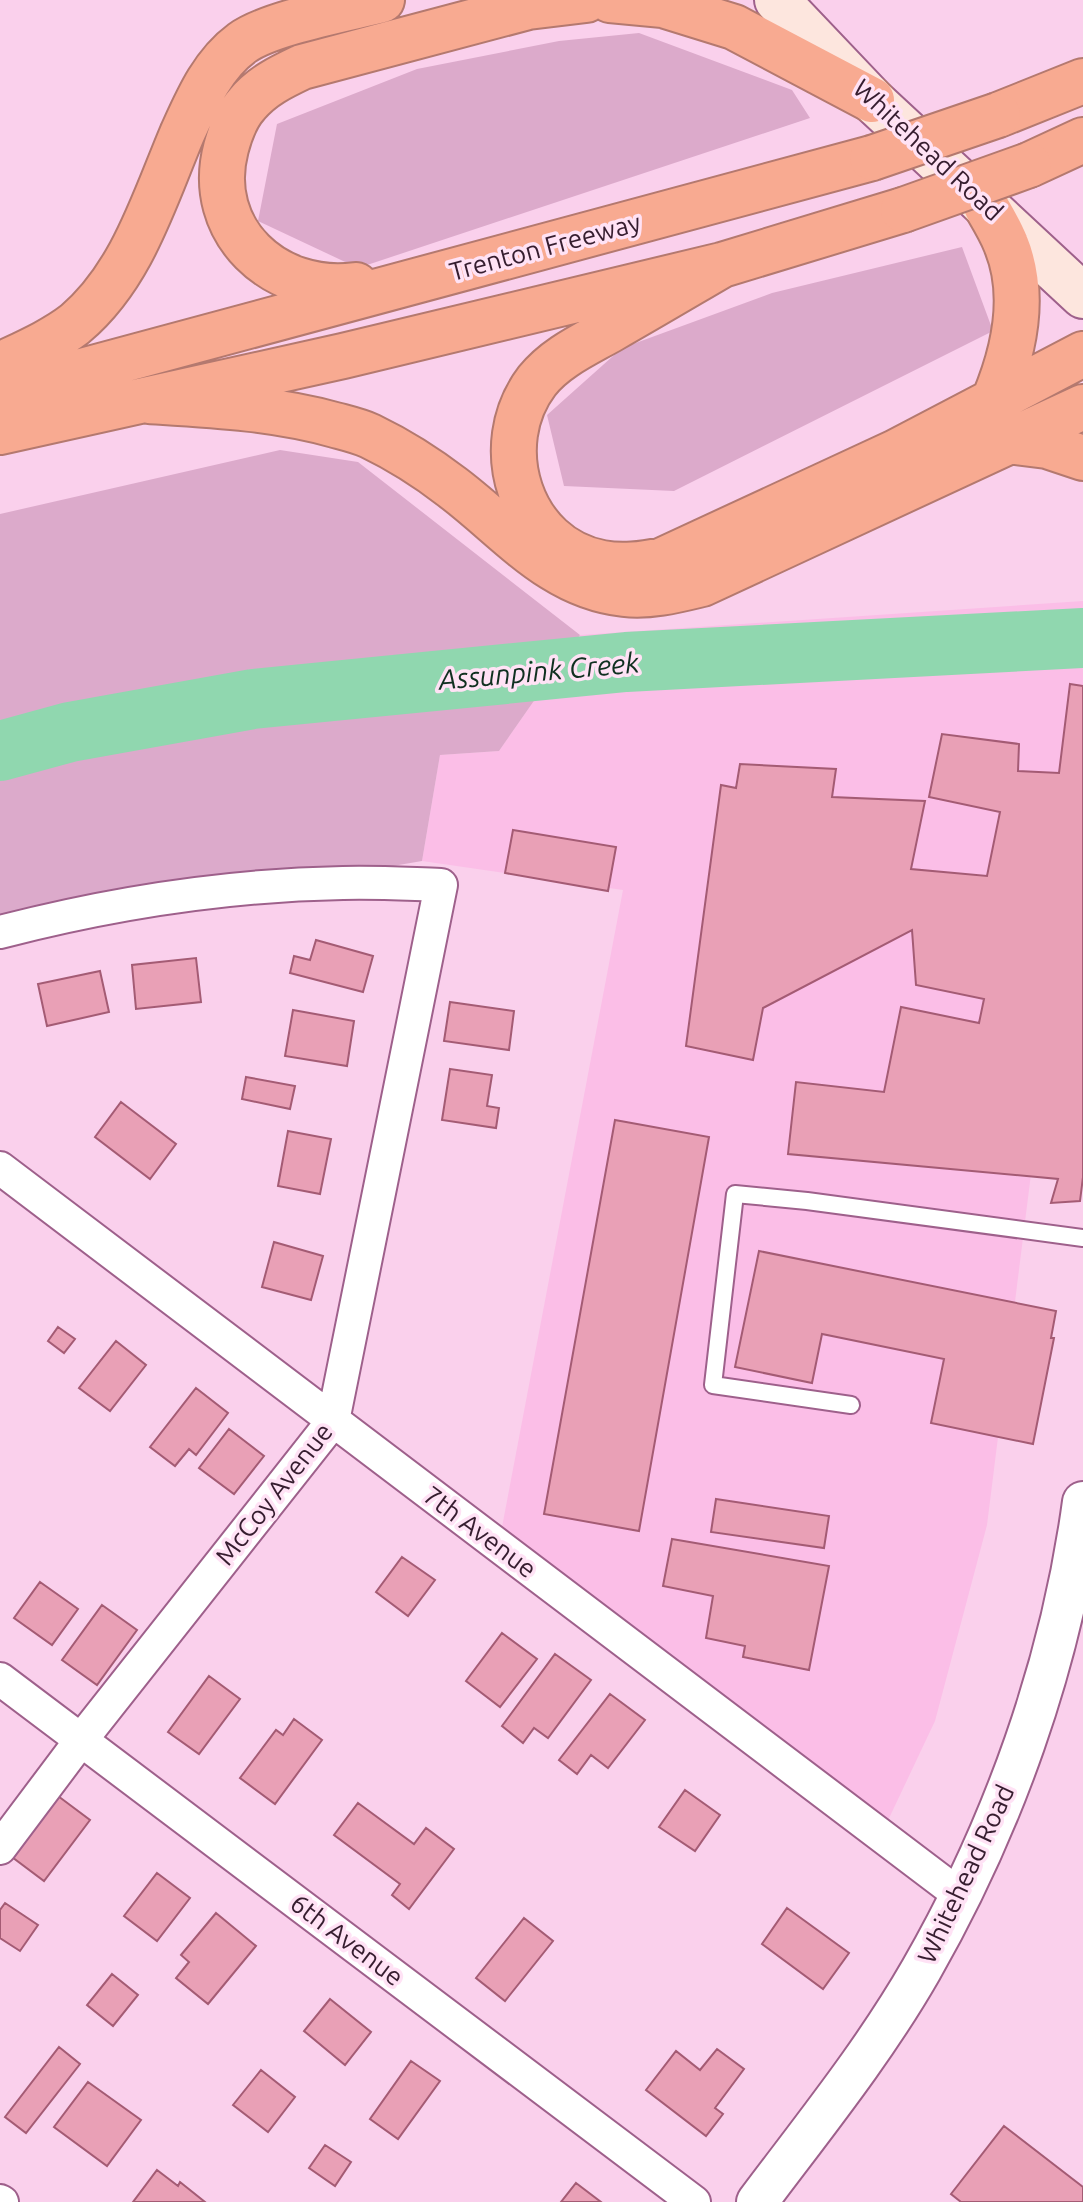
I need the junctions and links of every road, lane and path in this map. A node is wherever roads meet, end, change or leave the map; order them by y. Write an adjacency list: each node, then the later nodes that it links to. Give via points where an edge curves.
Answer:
1 (382, 0): 13 (highway, via 285,25 245,40 230,53 199,95 129,257 105,293 74,325)
2 (586, 0): 10 (highway, via 528,7 302,67 264,88 230,132 222,161 232,223 250,250 274,271 305,285 334,288)
3 (610, 0): 6 (highway, via 663,5 734,27)
4 (777, 0): 6 (main road, Whitehead Road)
5 (1083, 81): 10 (highway, Trenton Freeway, bridge, via 872,158)
6 (872, 100): 8 (main road, Whitehead Road)
7 (1083, 140): 9 (highway, bridge, via 903,210)
8 (986, 206): 11 (main road, Whitehead Road); 15 (highway, via 1007,246 1015,287 1011,352)
9 (722, 265): 15 (highway, via 563,357 538,380 520,409 513,440 514,473 524,503 542,529 568,550 600,563 630,566 663,560 896,452); 16 (highway)
10 (453, 272): 14 (highway, Trenton Freeway)
11 (1083, 296)
12 (1083, 354): 15 (highway)
13 (0, 365)
14 (0, 393)
15 (994, 400)
16 (149, 401): 18 (highway); 19 (highway, via 251,408 366,434 454,488 551,570 587,586 625,594 664,593 702,584)
17 (1083, 407): 19 (highway)
18 (0, 432)
19 (1008, 441): 20 (highway)
20 (1083, 458)
21 (0, 932): 25 (street, McCoy Avenue, via 154,899 249,888 441,885)
22 (0, 1168): 25 (street, 7th Avenue)
23 (1083, 1238): 24 (lane, via 735,1194 713,1385)
24 (851, 1405)
25 (333, 1421): 28 (street, McCoy Avenue); 30 (street, 7th Avenue)
26 (1083, 1502): 30 (street, Whitehead Road, via 1054,1645 1020,1758)
27 (0, 1679): 28 (street, 6th Avenue)
28 (81, 1740): 29 (street, McCoy Avenue); 31 (street, 6th Avenue)
29 (0, 1848)
30 (961, 1896): 32 (street, Whitehead Road, via 864,2060)
31 (694, 2202)
32 (757, 2202)

